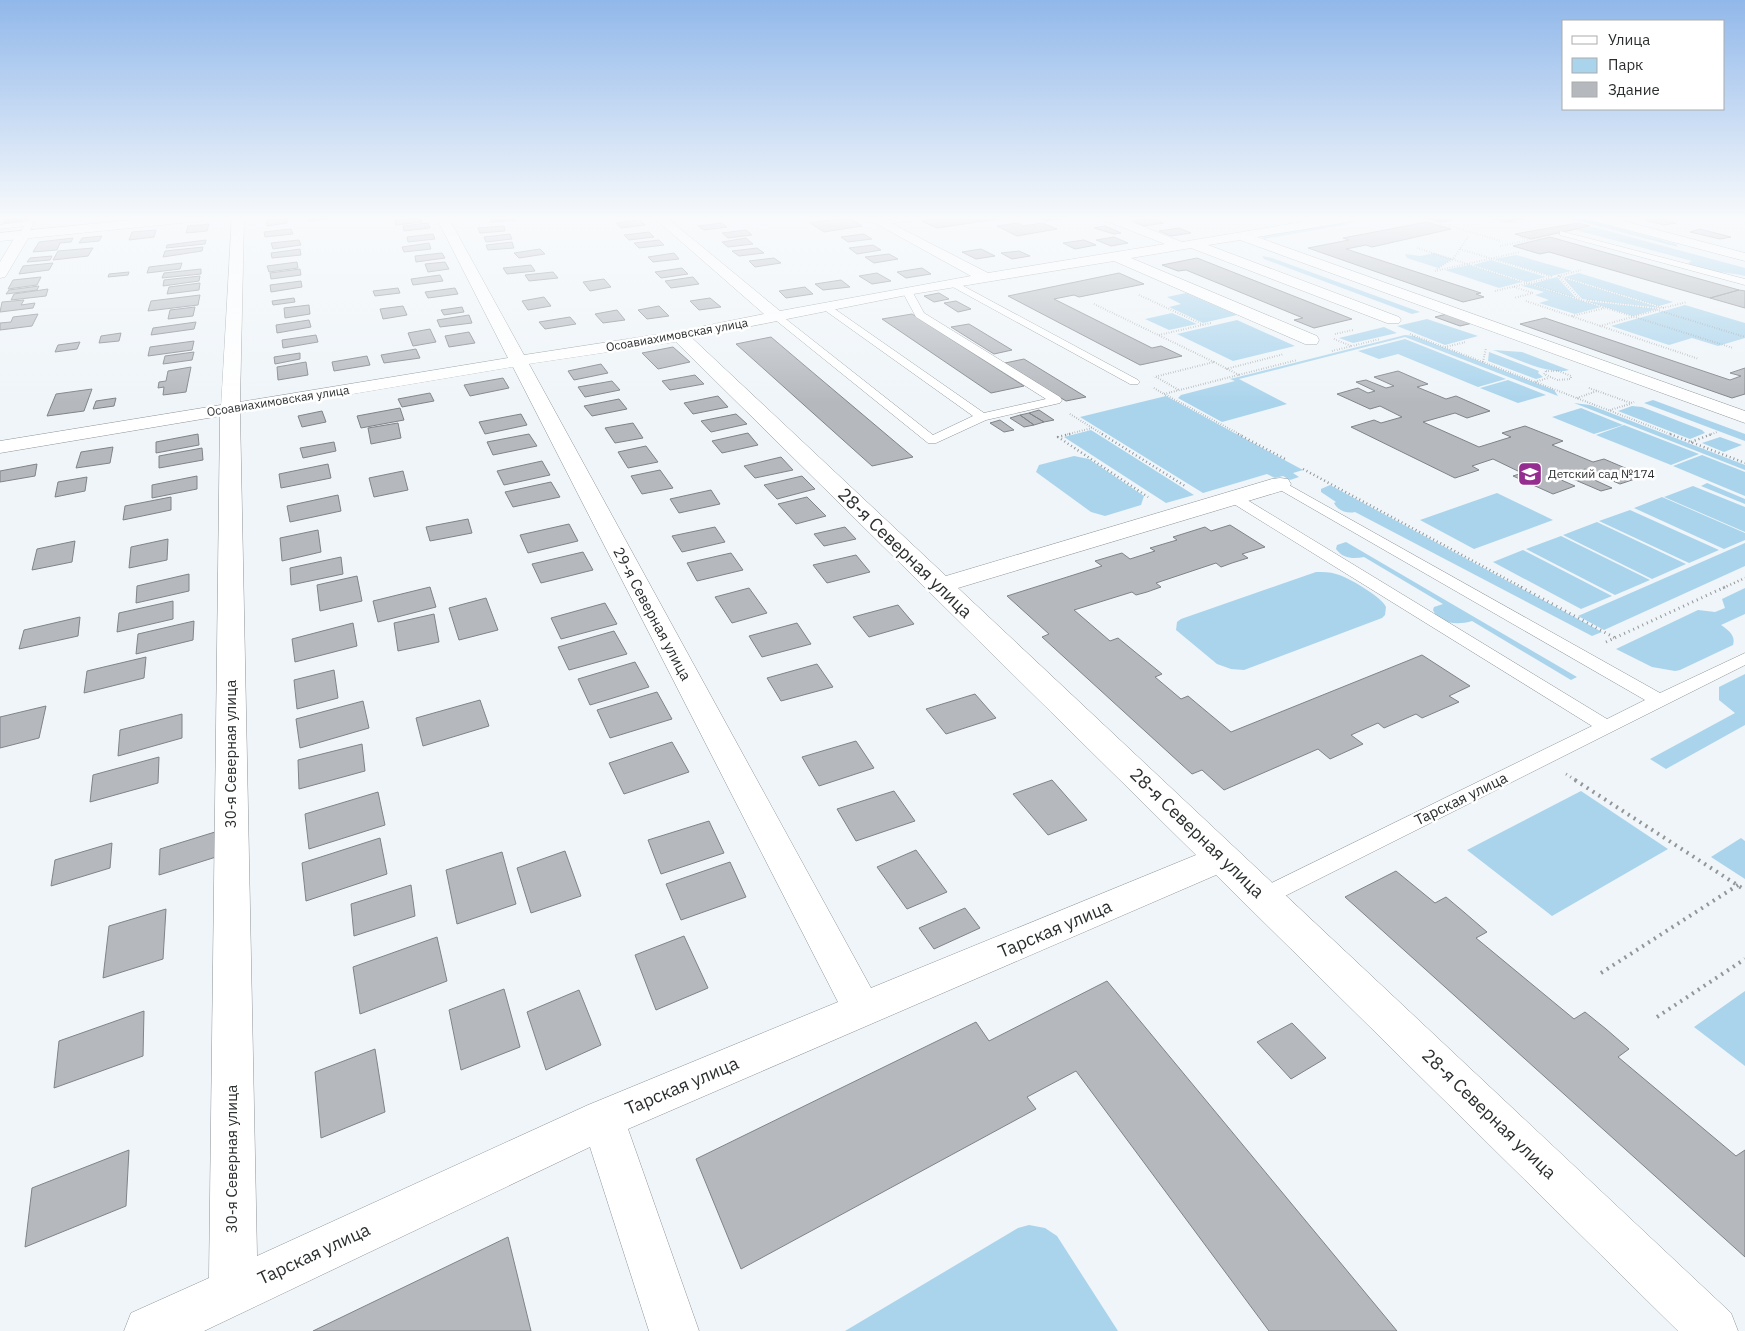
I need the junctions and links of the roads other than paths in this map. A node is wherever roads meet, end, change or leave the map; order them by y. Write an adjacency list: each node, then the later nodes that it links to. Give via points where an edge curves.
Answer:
1 (235, 279): 17 (street, 30-я Северная улица)
2 (475, 279): 15 (street, 29-я Северная улица)
3 (732, 279): 11 (street)
4 (980, 279): 8 (street, Осоавиахимовская улица)
5 (1168, 279): 14 (street)
6 (1280, 279): 12 (street)
7 (1360, 279): 19 (street)
8 (954, 284): 9 (street, Осоавиахимовская улица); 16 (lane)
9 (907, 291): 10 (street, Осоавиахимовская улица); 18 (lane, via 920,315 1056,400)
10 (826, 307): 11 (street, Осоавиахимовская улица); 18 (lane)
11 (778, 318): 13 (street, Осоавиахимовская улица); 18 (lane, via 932,440)
12 (1392, 320)
13 (680, 336): 15 (street, Осоавиахимовская улица); 23 (street, 28-я Северная улица)
14 (1311, 340)
15 (518, 361): 17 (street, Осоавиахимовская улица); 29 (street, 29-я Северная улица)
16 (1134, 382)
17 (230, 409): 20 (street, Осоавиахимовская улица); 31 (street, 30-я Северная улица)
18 (982, 417)
19 (1745, 417)
20 (0, 447)
21 (1280, 484): 22 (street); 25 (lane)
22 (1224, 501): 23 (street); 26 (lane)
23 (940, 586): 27 (street, 28-я Северная улица)
24 (1745, 658): 25 (lane, Тарская улица)
25 (1660, 701): 26 (lane, Тарская улица)
26 (1607, 727): 28 (lane, Тарская улица)
27 (1222, 858): 28 (street, 28-я Северная улица); 29 (street, Тарская улица)
28 (1263, 896): 34 (street, 28-я Северная улица)
29 (862, 1010): 30 (street, Тарская улица)
30 (603, 1119): 31 (street, Тарская улица); 33 (street)
31 (232, 1292): 32 (street, Тарская улица)
32 (149, 1331)
33 (674, 1331)
34 (1713, 1331)

